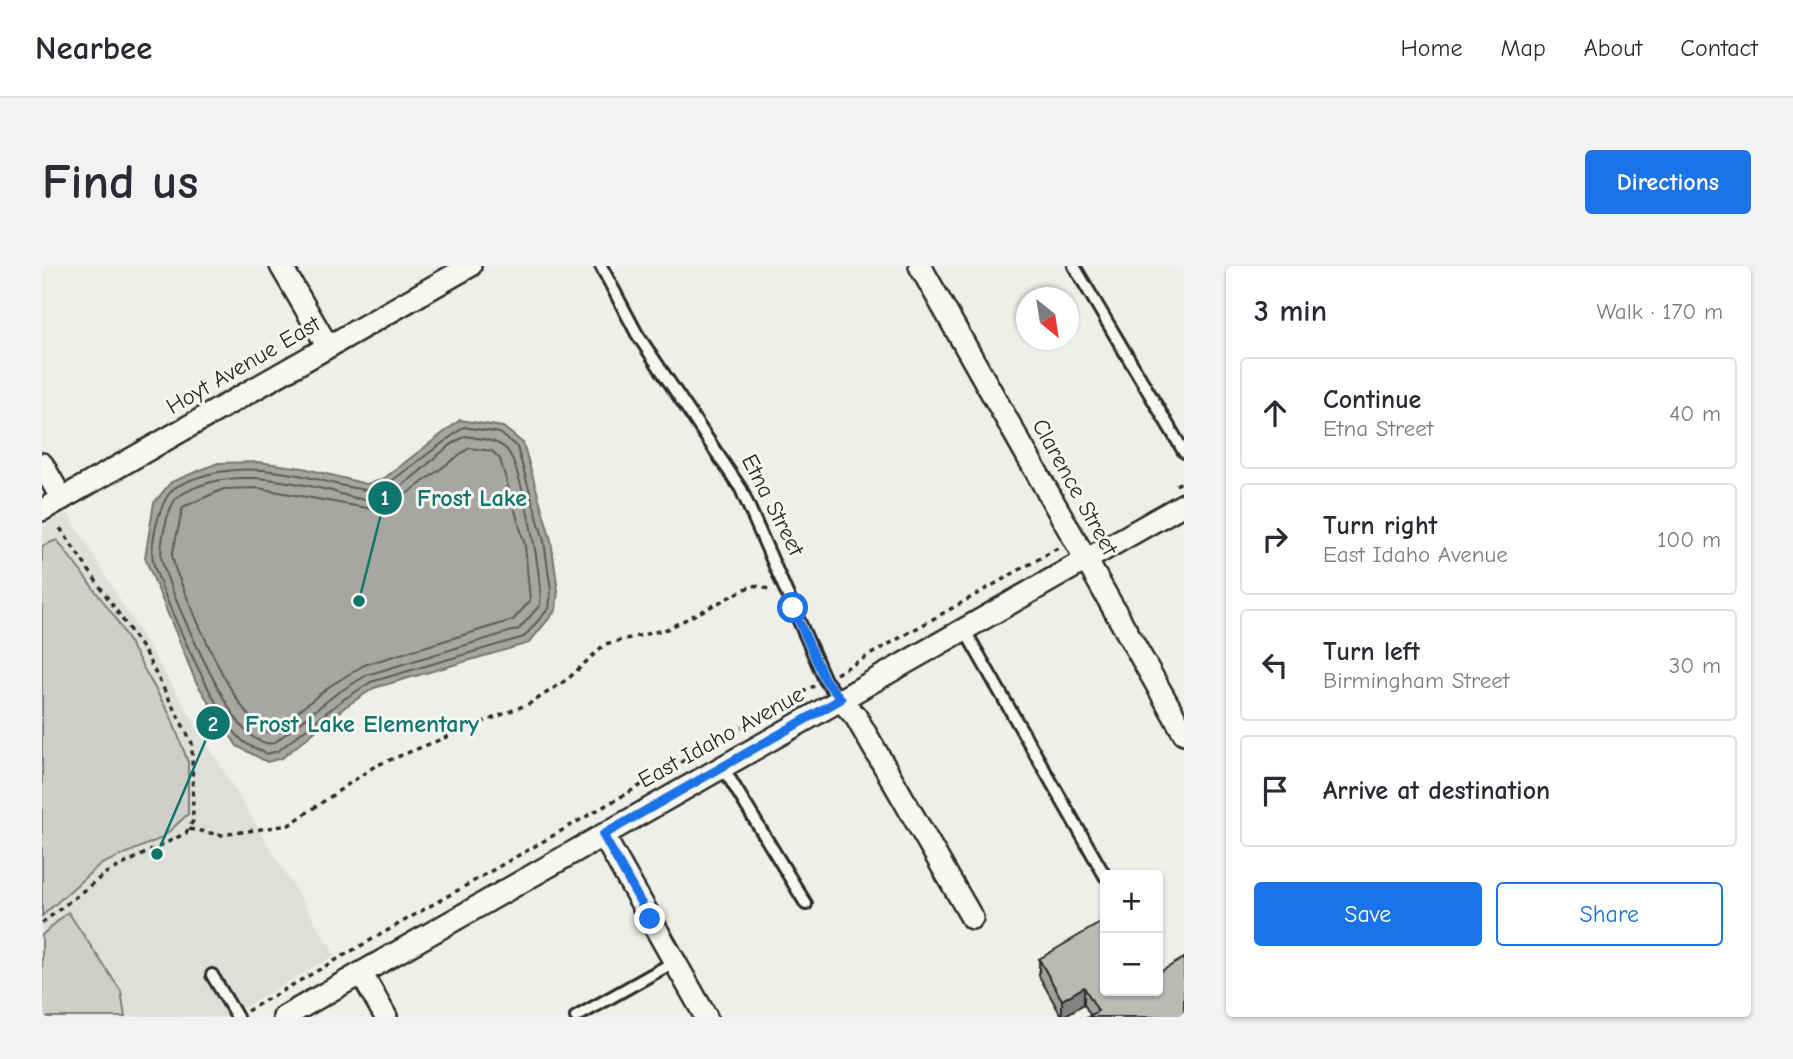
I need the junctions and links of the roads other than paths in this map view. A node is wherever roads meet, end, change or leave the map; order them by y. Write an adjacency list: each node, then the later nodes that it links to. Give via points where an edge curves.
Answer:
1 (281, 266): 6 (street)
2 (470, 266): 6 (street, Hoyt Avenue East)
3 (601, 266): 14 (lane, Etna Street, via 637,334 741,489 825,680)
4 (920, 266): 12 (street, Clarence Street)
5 (1074, 266): 7 (lane)
6 (328, 347): 9 (street, Hoyt Avenue East)
7 (1184, 452)
8 (42, 464): 9 (street)
9 (62, 499): 11 (street, Hoyt Avenue East)
10 (1184, 505): 12 (street, East Idaho Avenue)
11 (42, 510)
12 (1088, 559): 13 (street, East Idaho Avenue); 15 (street, Clarence Street)
13 (964, 629): 14 (street, East Idaho Avenue); 18 (lane)
14 (841, 699): 16 (street, East Idaho Avenue); 20 (street, Etna Street, via 856,717)
15 (1184, 733)
16 (722, 766): 17 (street, East Idaho Avenue); 19 (lane)
17 (603, 835): 21 (street); 22 (street, East Idaho Avenue)
18 (1102, 870)
19 (806, 904)
20 (972, 918)
21 (674, 962): 27 (lane); 28 (street)
22 (361, 973): 25 (street, East Idaho Avenue); 26 (street)
23 (212, 975): 24 (lane)
24 (236, 1017)
25 (284, 1017)
26 (386, 1017)
27 (576, 1017)
28 (706, 1017)

